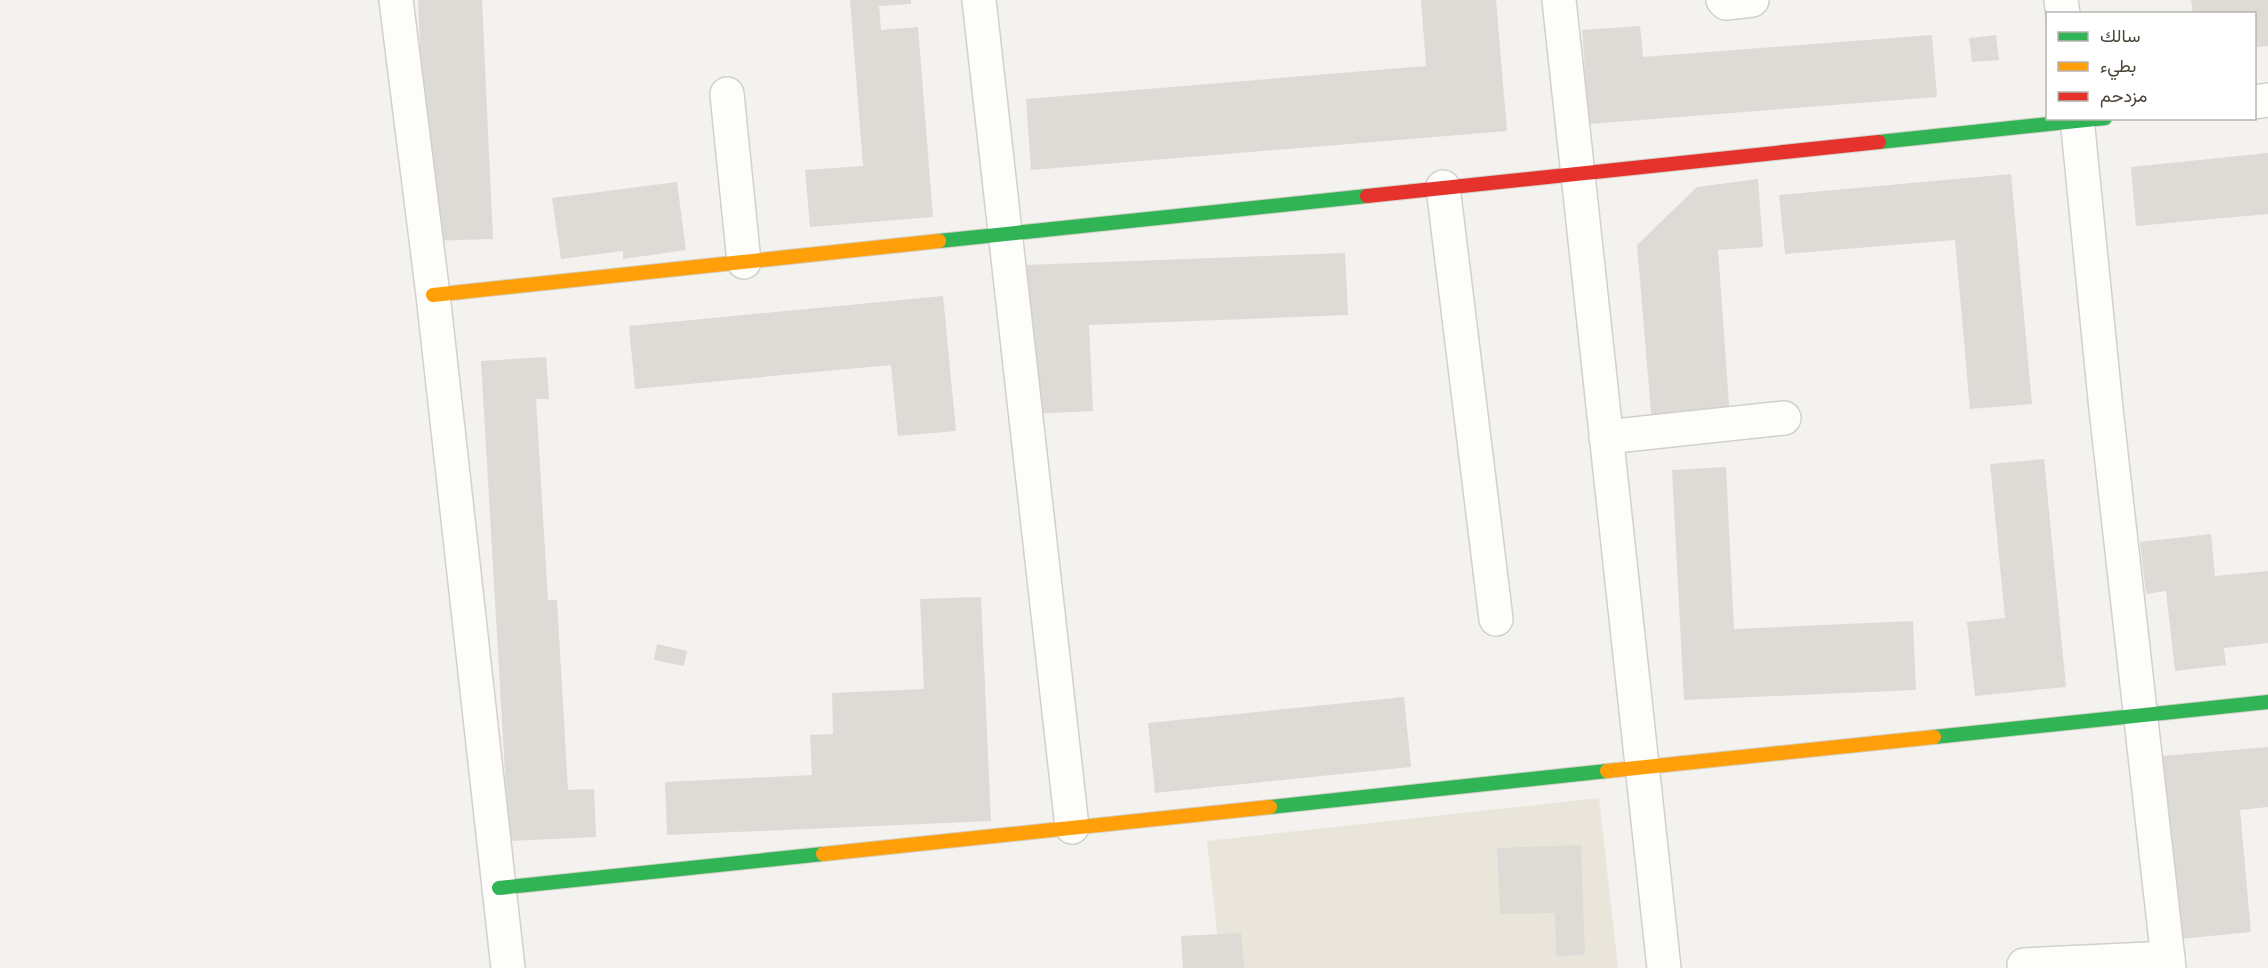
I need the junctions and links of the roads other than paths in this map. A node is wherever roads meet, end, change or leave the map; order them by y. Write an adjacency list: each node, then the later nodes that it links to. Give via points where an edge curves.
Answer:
1 (396, 0): 12 (street)
2 (979, 0): 10 (street)
3 (1559, 0): 8 (street)
4 (1723, 0): 5 (street)
5 (1752, 0)
6 (727, 94): 11 (street)
7 (2087, 120): 8 (street); 17 (street)
8 (1579, 172): 9 (street); 14 (street)
9 (1443, 187): 10 (street); 15 (street)
10 (1006, 234): 11 (street); 19 (street)
11 (744, 262): 12 (street)
12 (433, 295): 20 (street)
13 (1784, 418): 14 (street)
14 (1606, 437): 18 (street)
15 (1496, 619)
16 (2268, 702): 17 (street)
17 (2141, 716): 18 (street); 21 (street)
18 (1642, 767): 19 (street); 24 (street)
19 (1072, 827): 20 (street)
20 (499, 888): 23 (street)
21 (2169, 963): 22 (street)
22 (2024, 965)
23 (508, 968)
24 (1665, 968)

